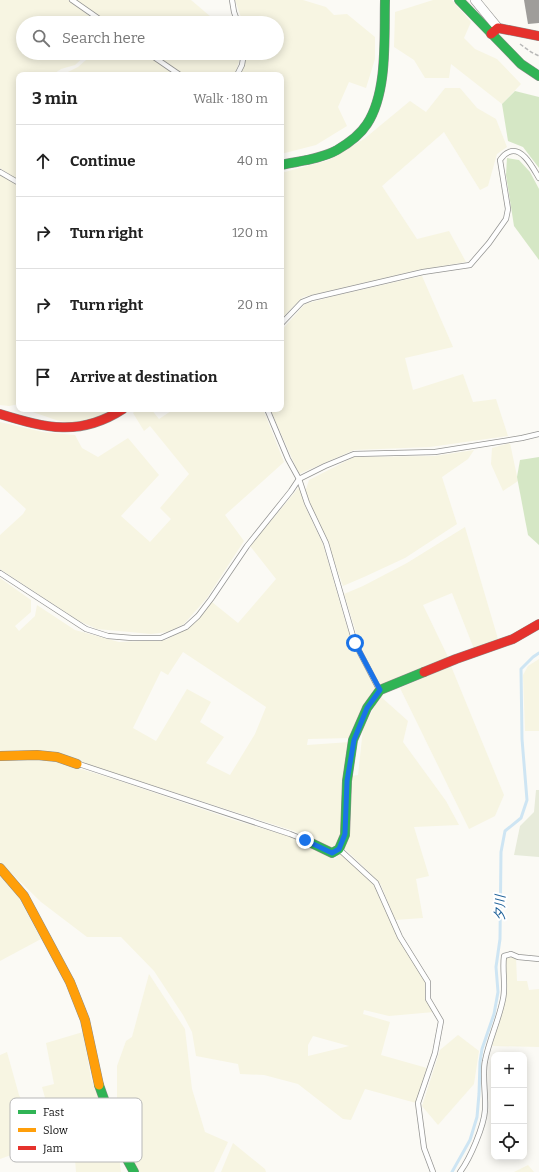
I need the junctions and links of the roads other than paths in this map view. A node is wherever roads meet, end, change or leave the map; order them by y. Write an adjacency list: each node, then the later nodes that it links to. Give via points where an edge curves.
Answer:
1 (72, 0): 6 (lane)
2 (232, 0): 7 (lane)
3 (385, 0): 16 (street, via 383,74 380,92 368,122 349,144 321,156)
4 (459, 0): 9 (street)
5 (475, 0): 8 (street)
6 (95, 16)
7 (235, 16)
8 (498, 28): 9 (street); 10 (street)
9 (491, 34): 15 (street, via 522,64)
10 (539, 36)
11 (158, 60): 13 (lane)
12 (243, 60): 14 (lane)
13 (176, 72)
14 (238, 72)
15 (539, 76)
16 (284, 164)
17 (0, 172): 19 (lane)
18 (539, 178): 20 (lane, via 521,152 512,150 503,155 500,160 508,209 506,219 470,265 423,272 312,298 302,302)
19 (16, 181)
20 (284, 321)
21 (118, 412): 23 (street, via 94,424 77,428 43,426)
22 (268, 412): 25 (lane)
23 (0, 414)
24 (539, 434): 25 (lane, via 435,452 354,454)
25 (299, 479): 26 (lane, via 247,546 198,616 186,627 160,638 108,636 86,629); 28 (lane, via 326,543 355,643)
26 (0, 573)
27 (539, 624): 28 (street, via 513,639)
28 (380, 690): 32 (street, via 367,708 354,740 347,781 345,834)
29 (0, 756): 30 (street, via 57,757)
30 (77, 764): 31 (lane)
31 (305, 840): 32 (street, via 332,853)
32 (339, 849): 38 (lane, via 376,883 400,937 428,982 428,999 441,1021 435,1053 418,1104 424,1148)
33 (0, 868): 35 (street, via 24,896 70,982 85,1020)
34 (539, 959): 39 (lane, via 512,954 504,956 504,996 485,1062 485,1112 466,1165)
35 (104, 1098)
36 (129, 1162): 37 (street)
37 (134, 1172)
38 (433, 1172)
39 (460, 1172)

